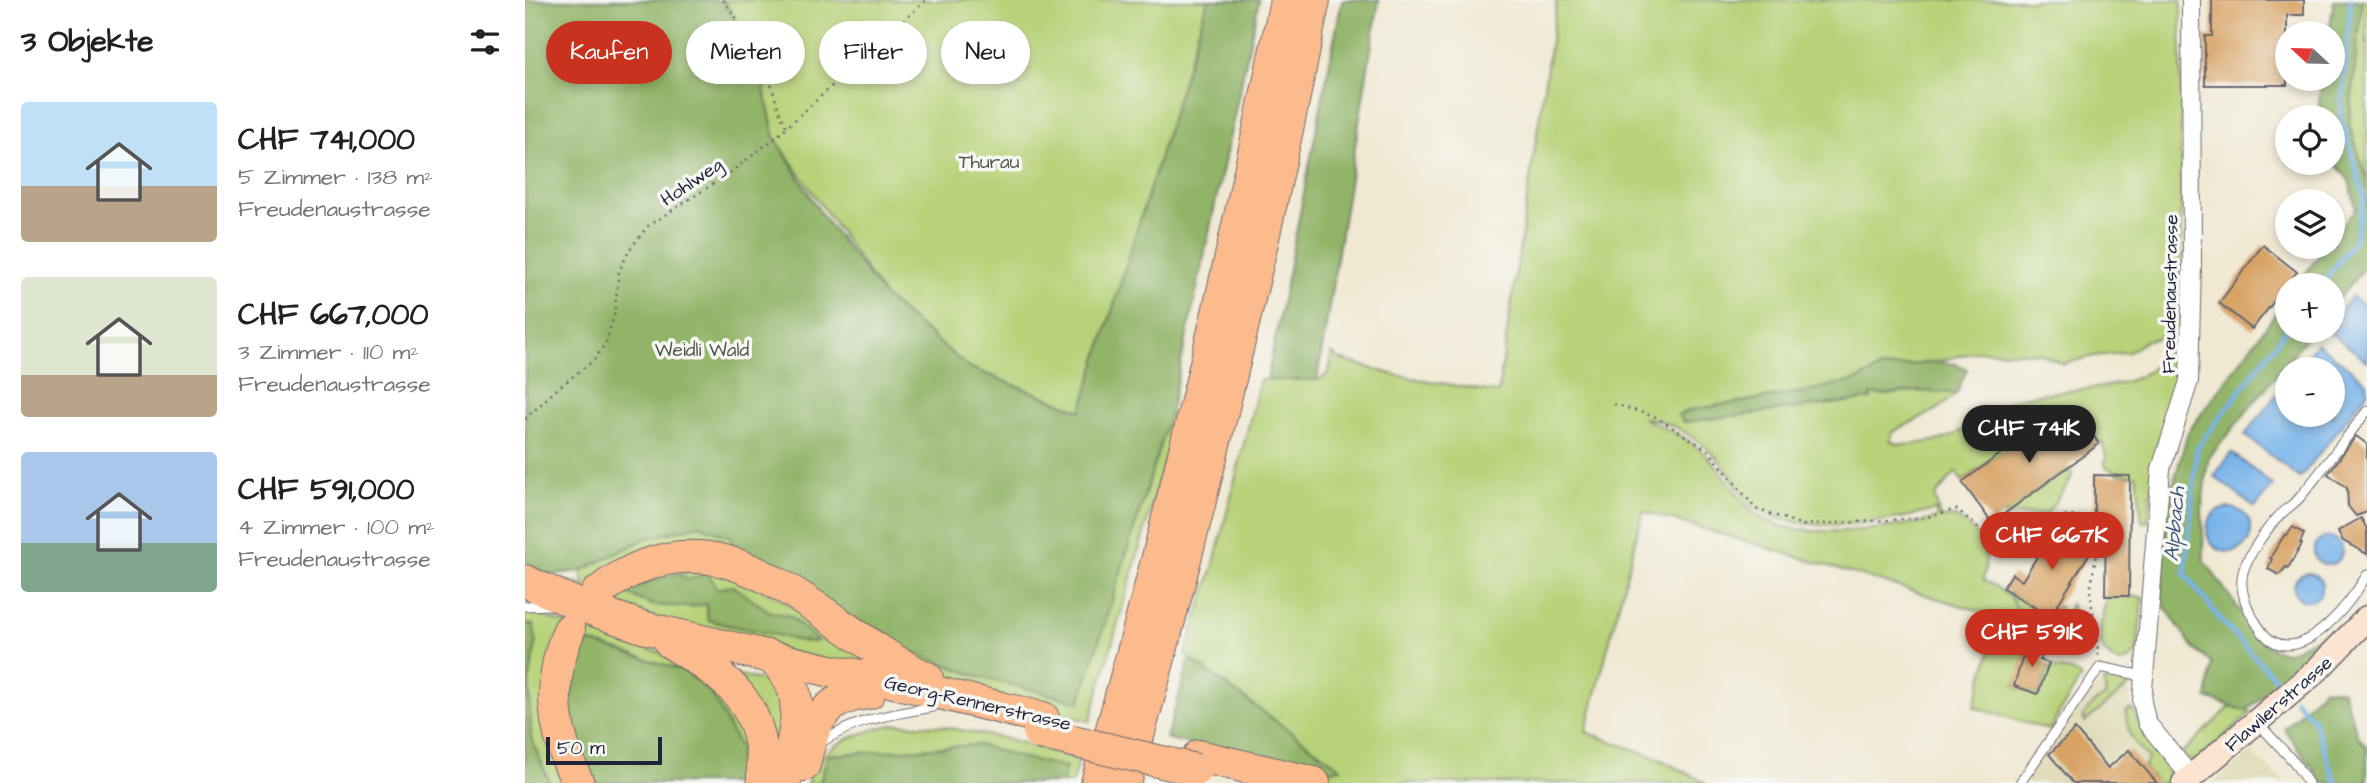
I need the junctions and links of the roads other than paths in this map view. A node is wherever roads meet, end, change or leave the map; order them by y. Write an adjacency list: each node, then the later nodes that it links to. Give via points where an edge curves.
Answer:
1 (1286, 0): 15 (highway, via 1180,473)
2 (1314, 0): 29 (highway, via 1223,408)
3 (2191, 0): 13 (street, Freudenaustrasse, via 2189,381 2161,469)
4 (2367, 411): 5 (lane, via 2262,538 2243,572 2242,594 2264,634 2291,645 2333,621)
5 (2367, 575)
6 (525, 581): 8 (highway, Georg-Rennerstrasse)
7 (525, 606): 8 (lane)
8 (582, 609): 10 (highway, Georg-Rennerstrasse); 17 (highway, via 625,573 657,560 712,557 778,582 894,662); 24 (highway, via 557,665 553,695 564,749)
9 (2367, 618): 19 (main road, Flawilerstrasse)
10 (642, 627): 11 (highway, Georg-Rennerstrasse); 12 (highway, Georg-Rennerstrasse)
11 (683, 650): 14 (highway, Georg-Rennerstrasse); 25 (highway, via 727,682 749,709 762,747)
12 (769, 656): 14 (highway); 17 (highway, Georg-Rennerstrasse)
13 (2143, 676): 23 (street, Freudenaustrasse, via 2147,723); 31 (lane, via 2100,667)
14 (791, 679): 16 (highway, Georg-Rennerstrasse); 26 (highway, via 796,712)
15 (1124, 687): 27 (highway, via 1103,714); 28 (highway)
16 (869, 693): 18 (highway, Georg-Rennerstrasse); 21 (highway, via 830,705 816,726)
17 (975, 701): 20 (highway, Georg-Rennerstrasse)
18 (933, 707): 20 (highway, Georg-Rennerstrasse); 21 (lane, via 857,723 829,737)
19 (2260, 719): 23 (main road, Flawilerstrasse); 32 (lane)
20 (1041, 725): 22 (highway, Georg-Rennerstrasse, bridge)
21 (803, 769)
22 (1220, 774): 30 (highway, Georg-Rennerstrasse)
23 (2187, 780)
24 (578, 783)
25 (763, 783)
26 (785, 783)
27 (1083, 783)
28 (1097, 783)
29 (1128, 783)
30 (1314, 783)
31 (2020, 783)
32 (2308, 783)

